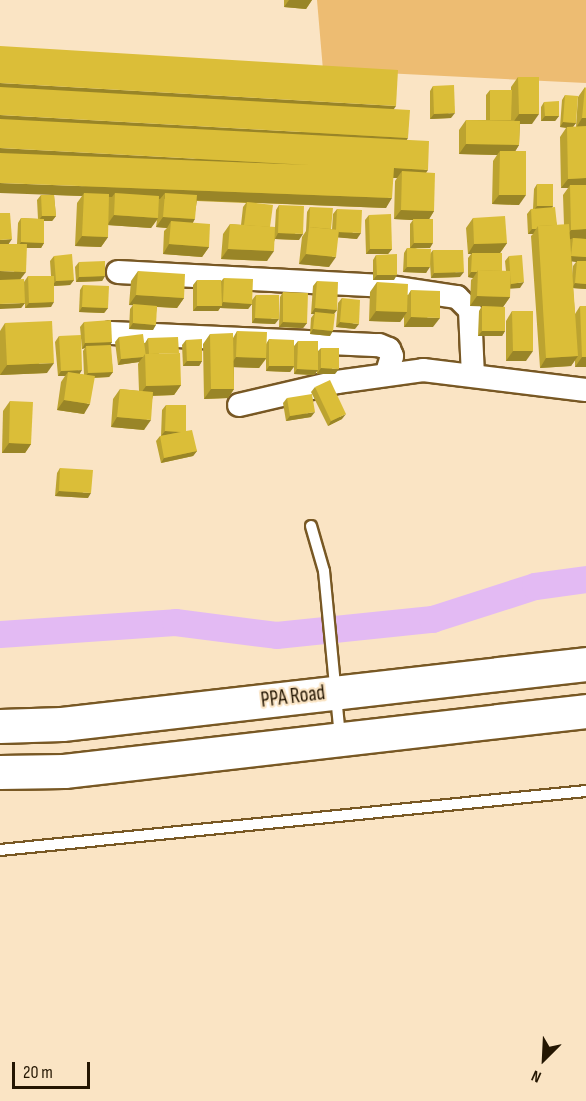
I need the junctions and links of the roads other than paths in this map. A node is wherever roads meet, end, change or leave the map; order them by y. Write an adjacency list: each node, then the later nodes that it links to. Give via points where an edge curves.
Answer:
1 (118, 272): 4 (street, via 383,286 457,297 470,310)
2 (111, 333): 3 (street, via 379,345 392,356)
3 (387, 372): 4 (street, via 423,370); 6 (street)
4 (473, 375): 5 (street)
5 (586, 390)
6 (239, 405)
7 (311, 526): 9 (lane, via 324,571)
8 (586, 664): 9 (highway, PPA Road)
9 (335, 693): 11 (highway, PPA Road, via 62,724); 12 (lane)
10 (586, 711): 12 (highway)
11 (0, 726)
12 (340, 740): 13 (highway, via 64,771)
13 (0, 772)
14 (586, 791): 15 (lane)
15 (0, 850)

